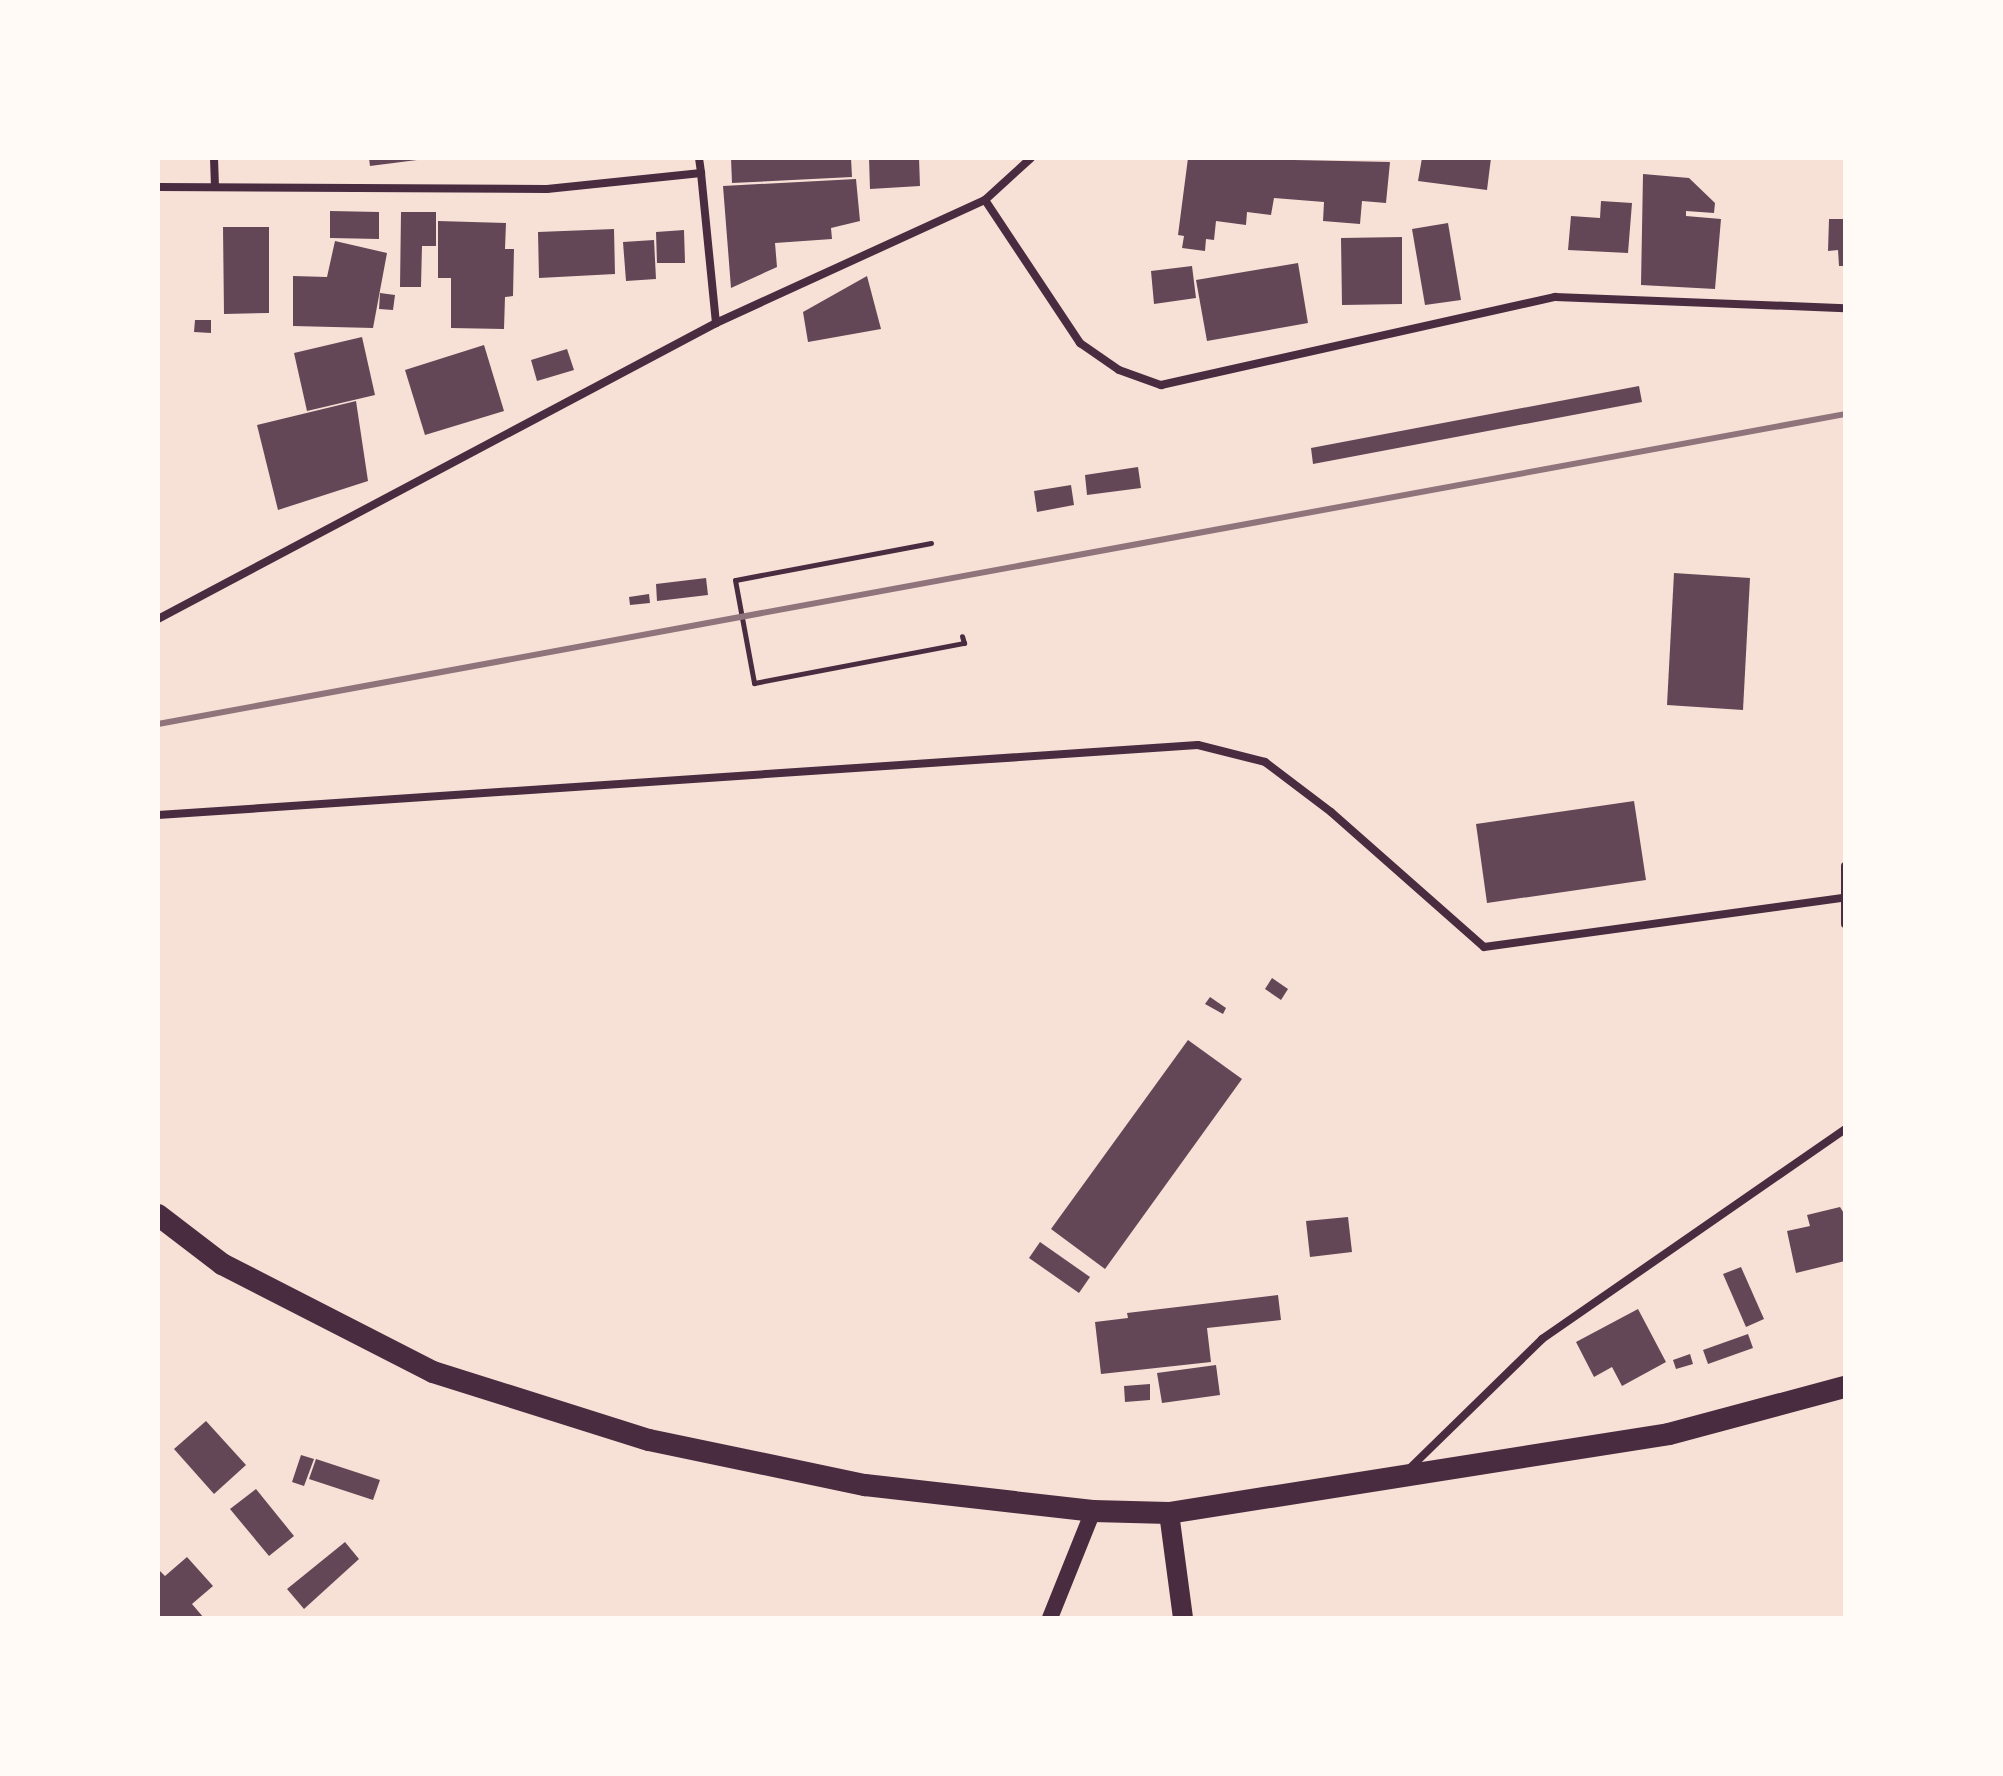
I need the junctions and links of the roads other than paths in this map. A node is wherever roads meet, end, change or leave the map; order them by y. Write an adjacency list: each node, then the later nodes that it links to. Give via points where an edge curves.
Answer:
1 (214, 158): 6 (street)
2 (699, 158): 4 (street)
3 (1031, 158): 7 (street)
4 (701, 173): 6 (street, via 547,189); 9 (street)
5 (158, 187): 6 (street)
6 (215, 187)
7 (985, 200): 8 (street, via 1080,343 1119,370 1161,385 1555,297); 9 (street)
8 (1845, 308)
9 (716, 323): 10 (street)
10 (158, 619)
11 (158, 815): 13 (street, via 1198,745 1265,762 1331,812 1484,947)
12 (1845, 866): 13 (street)
13 (1843, 898): 14 (street)
14 (1845, 924)
15 (1845, 1129): 18 (street, via 1542,1339)
16 (158, 1215): 19 (highway, via 222,1264 447,1377 665,1444 865,1485)
17 (1845, 1387): 18 (highway, via 1669,1434)
18 (1400, 1477): 20 (highway)
19 (1093, 1511): 20 (highway); 21 (main road)
20 (1169, 1513): 22 (main road)
21 (1050, 1618)
22 (1183, 1618)

